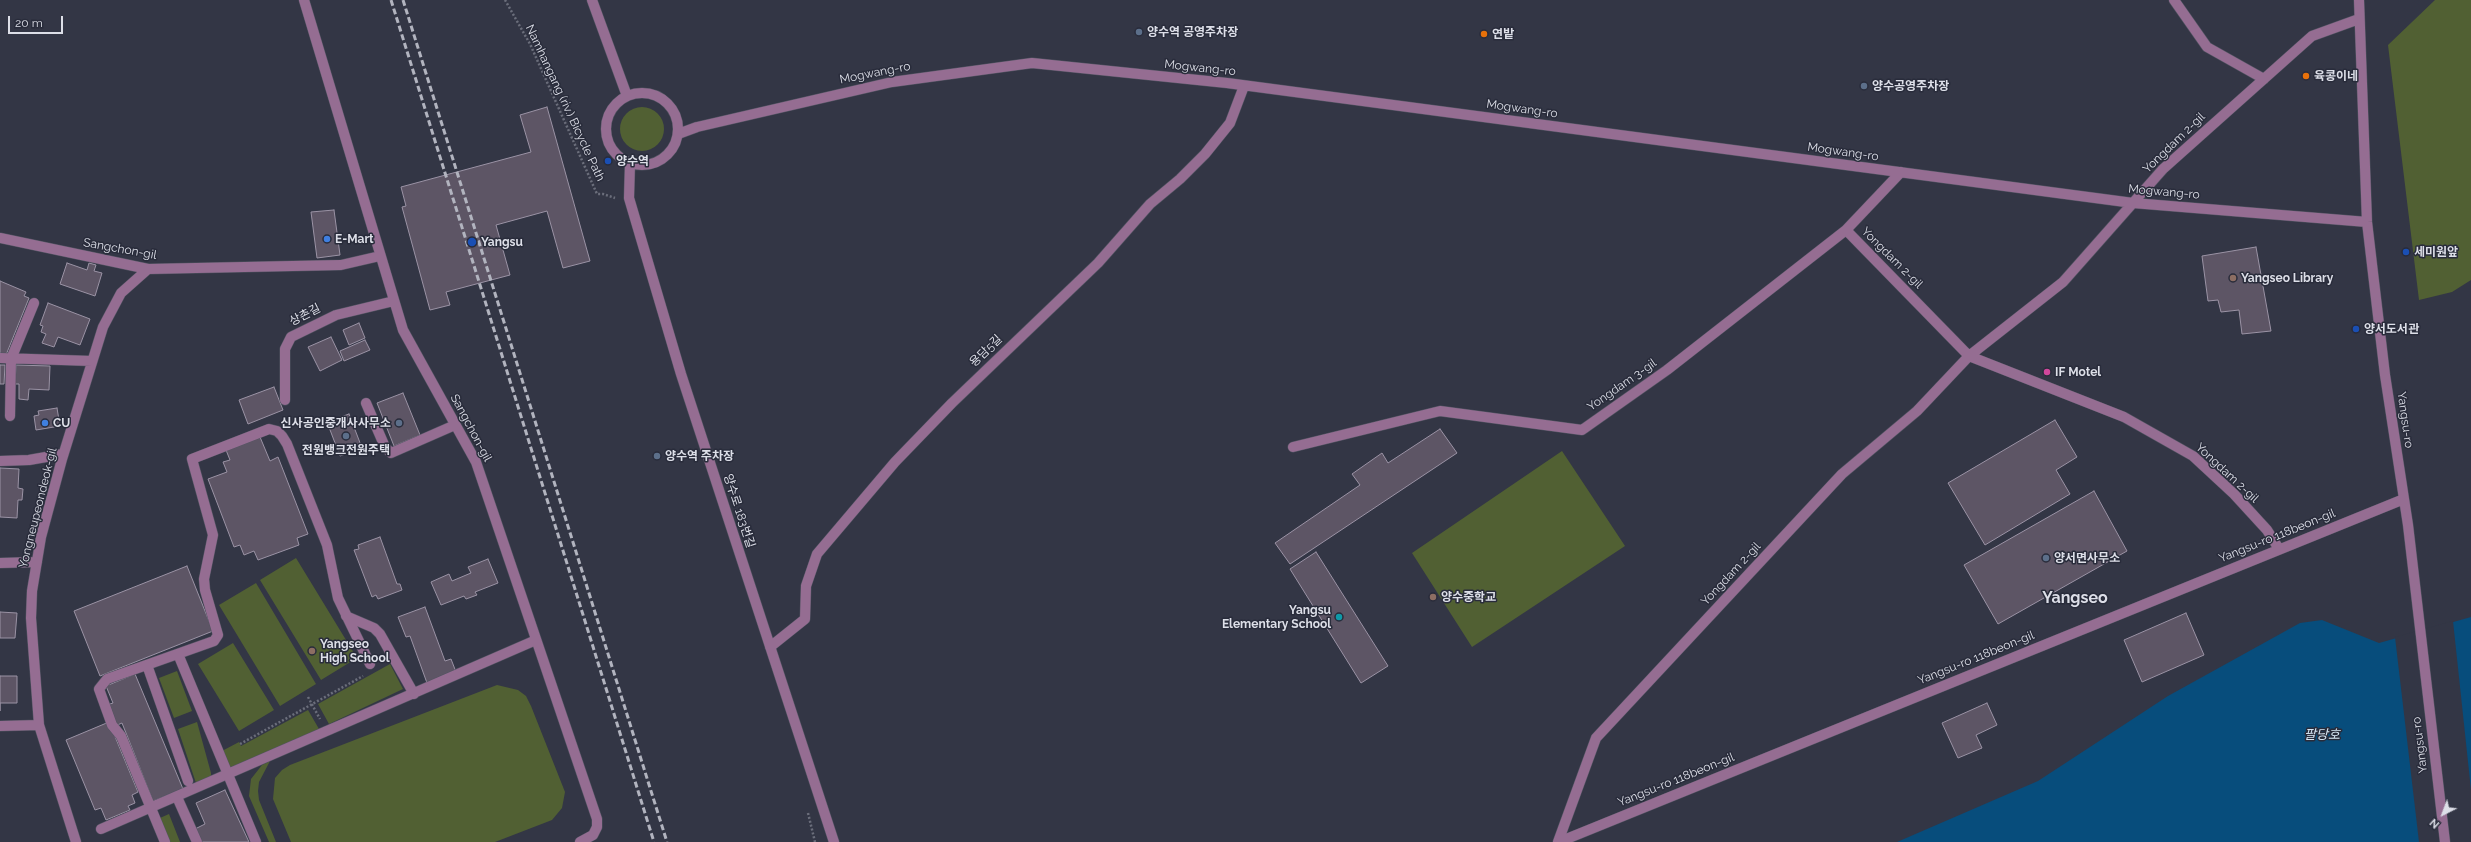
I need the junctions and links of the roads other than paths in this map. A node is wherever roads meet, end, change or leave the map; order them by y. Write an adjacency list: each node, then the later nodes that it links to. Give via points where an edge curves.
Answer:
1 (304, 0): 16 (street, Sangchon-gil)
2 (592, 0): 8 (street)
3 (2174, 0): 6 (street, via 2207,47)
4 (2359, 0): 5 (street, Yangsu-ro)
5 (2359, 19): 6 (street, Yongdam 2-gil, via 2312,36); 13 (street, Yangsu-ro)
6 (2264, 79): 12 (street, Yongdam 2-gil, via 2163,169)
7 (1244, 86): 9 (street, Mogwang-ro, via 1032,63 892,82 697,127); 11 (street, Mogwang-ro); 37 (street, 용담5길, via 1230,123 1205,154 1150,204 1098,263 952,403 895,462 817,554 806,586 805,619)
8 (627, 96): 9 (street, via 644,93 666,102 676,116); 10 (street, via 612,108 607,119 606,131 609,143 616,154)
9 (678, 134): 10 (street, via 675,145 659,162 648,165)
10 (630, 163): 37 (street, 양수로 183번길, via 629,198 681,374)
11 (1901, 172): 12 (street, Mogwang-ro); 14 (street, Yongdam 3-gil)
12 (2133, 203): 13 (street, Mogwang-ro); 20 (street, Yongdam 2-gil, via 2063,282)
13 (2367, 222): 31 (street, Yangsu-ro, via 2385,375)
14 (1846, 230): 20 (street, Yongdam 2-gil); 28 (street, Yongdam 3-gil, via 1667,370 1582,430 1440,411)
15 (0, 238): 17 (street, Sangchon-gil)
16 (380, 256): 17 (street, Sangchon-gil, via 341,265); 18 (street, Sangchon-gil)
17 (148, 269): 23 (street, Yongneupeondeok-gil, via 121,293 110,310)
18 (394, 301): 24 (street, 상촌길, via 336,315 292,337 285,349); 27 (street, Sangchon-gil, via 408,342)
19 (34, 303): 22 (street)
20 (1970, 356): 32 (street, Yongdam 2-gil, via 2124,417 2193,456 2234,494 2267,530); 55 (street, Yongdam 2-gil, via 1917,411 1842,474 1596,738)
21 (0, 358): 22 (street)
22 (11, 359): 23 (street); 26 (street)
23 (92, 361): 29 (street, Yongneupeondeok-gil)
24 (285, 400)
25 (366, 403): 27 (street, via 385,447 391,453)
26 (10, 416)
27 (455, 425): 36 (street, Sangchon-gil, via 476,462)
28 (1294, 447)
29 (63, 454): 30 (street, via 29,460); 33 (street, Yongneupeondeok-gil)
30 (0, 461)
31 (2404, 499): 32 (street, Yangsu-ro 118beon-gil); 56 (street, Yangsu-ro)
32 (2279, 549): 55 (street, Yangsu-ro 118beon-gil)
33 (37, 562): 34 (street); 42 (street, Yongneupeondeok-gil, via 30,603)
34 (0, 563)
35 (346, 616): 38 (street, via 333,580 327,545 287,444 277,431 269,429 192,459 212,535 204,579 218,635 214,641); 39 (street); 41 (street, via 374,628 380,634)
36 (536, 640): 41 (street); 53 (street, Sangchon-gil, via 597,819 598,827 593,835)
37 (770, 647): 54 (street, 양수로 183번길)
38 (178, 654): 40 (street); 44 (street)
39 (370, 664)
40 (147, 665): 45 (street); 47 (street, via 107,679 101,685 99,693 112,725 121,736)
41 (414, 694): 44 (street)
42 (39, 725): 43 (street); 49 (street, Yongneupeondeok-gil)
43 (0, 726)
44 (227, 775): 46 (street); 52 (street)
45 (188, 781)
46 (177, 797): 47 (street); 51 (street)
47 (151, 808): 48 (street); 50 (street)
48 (101, 829)
49 (76, 842)
50 (166, 842)
51 (197, 842)
52 (256, 842)
53 (580, 842)
54 (834, 842)
55 (1558, 842)
56 (2445, 842)

